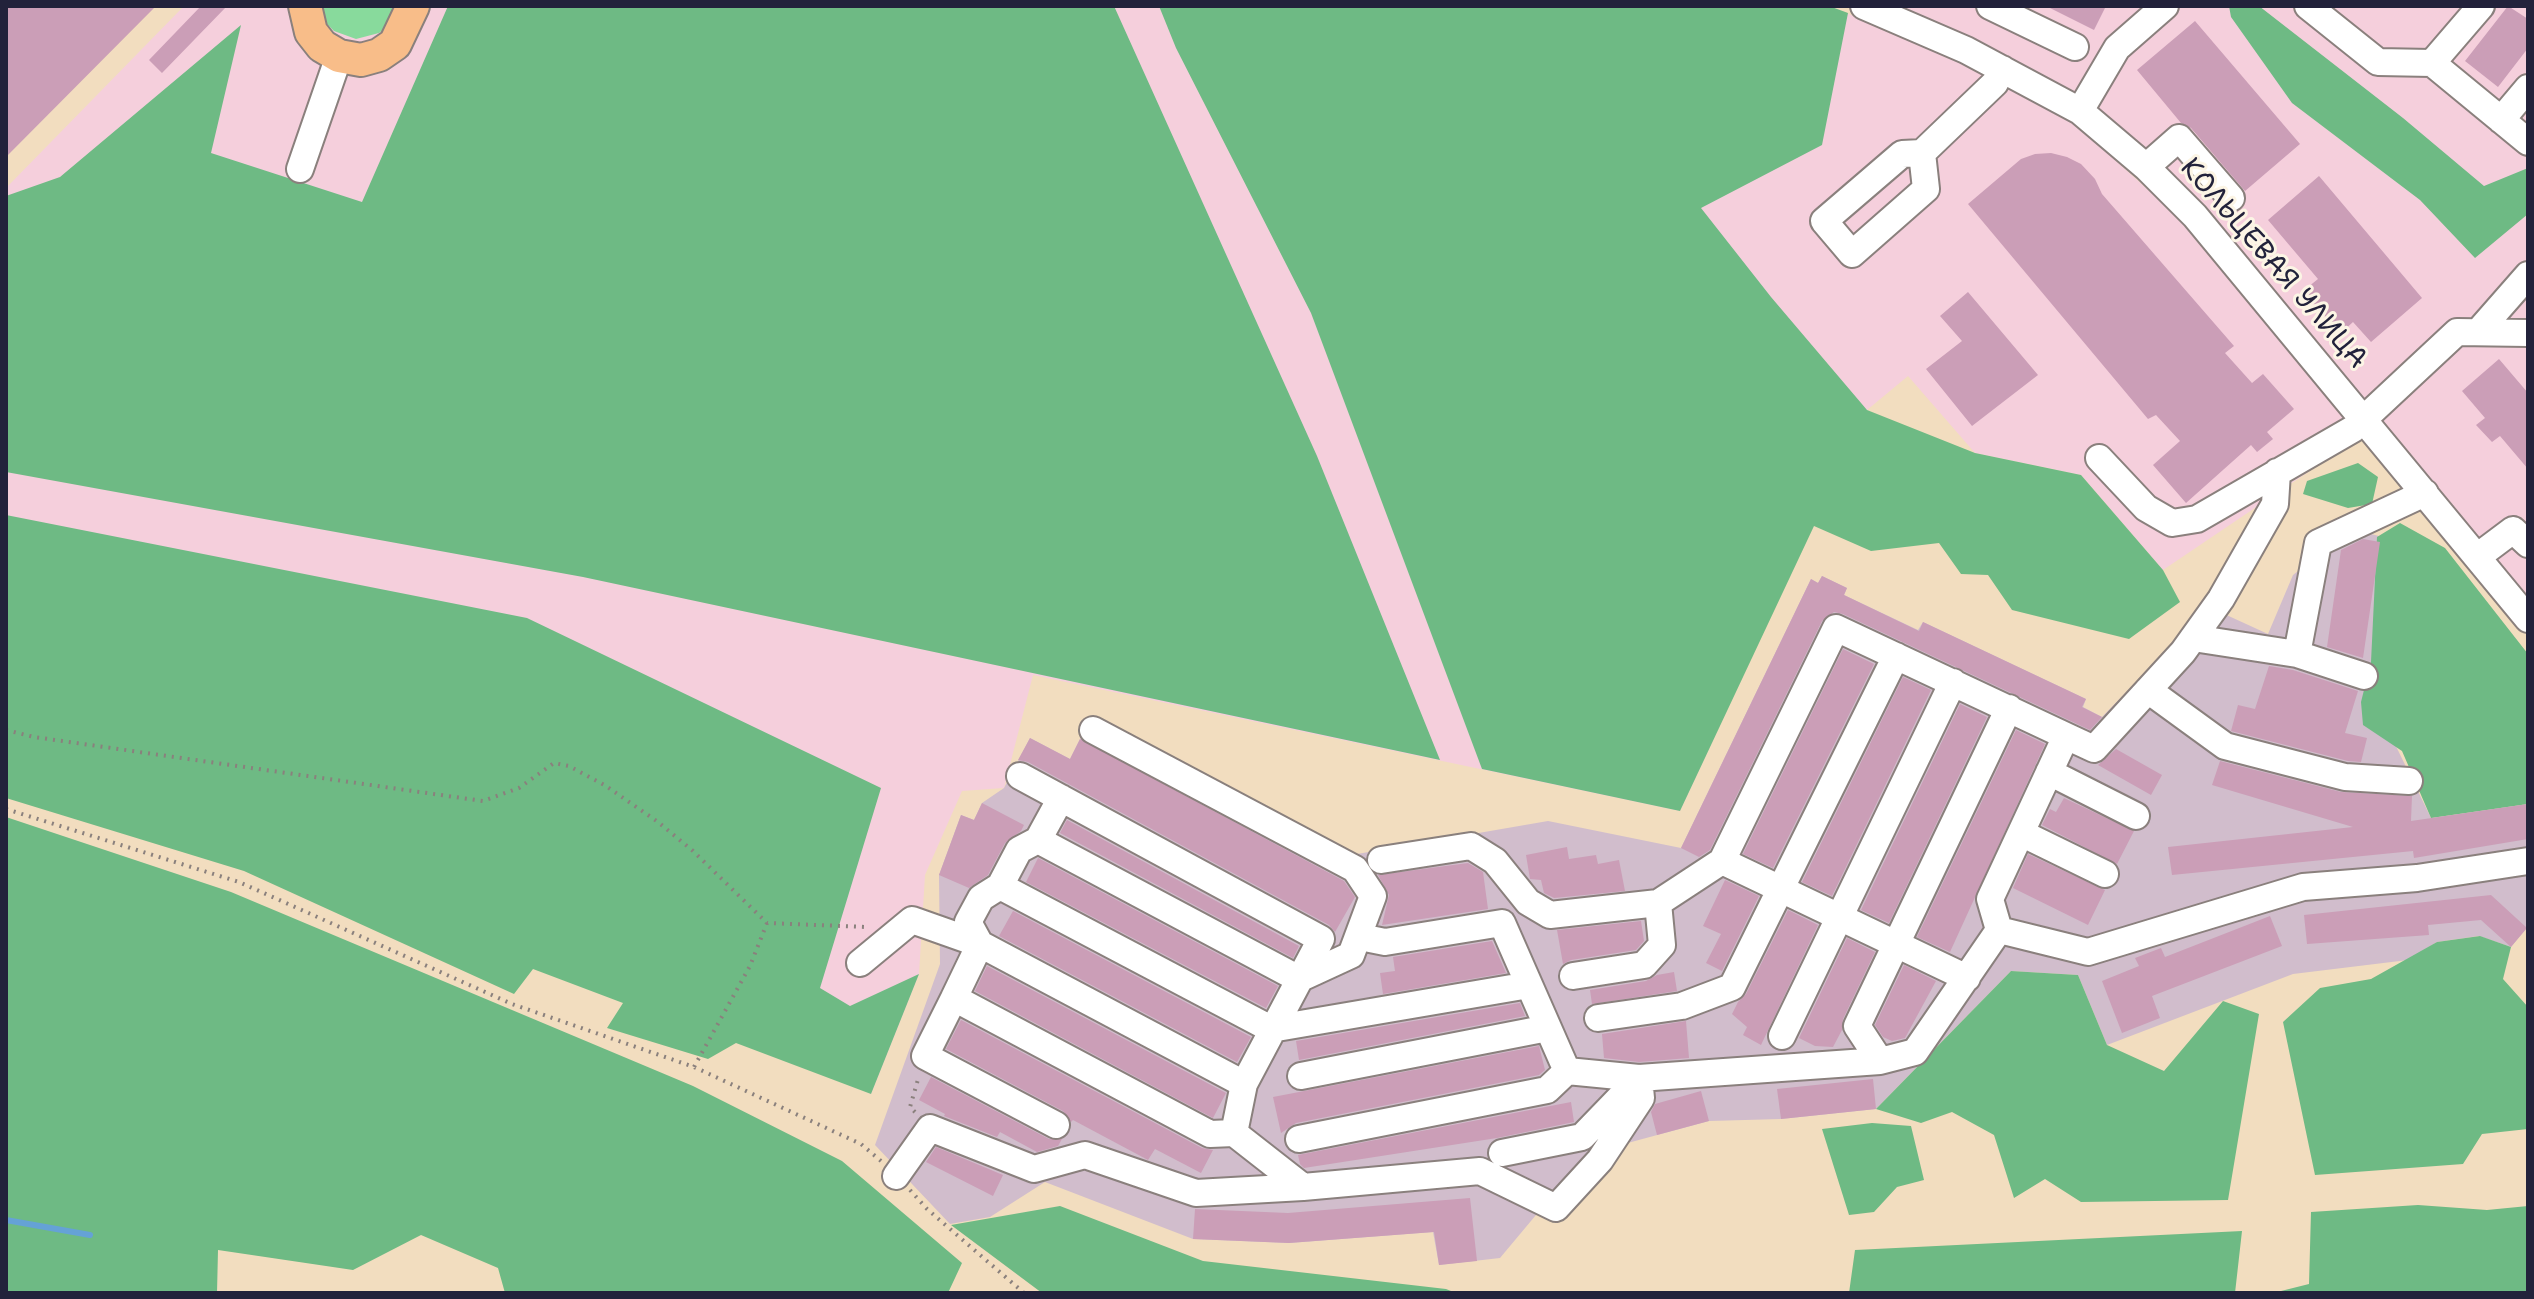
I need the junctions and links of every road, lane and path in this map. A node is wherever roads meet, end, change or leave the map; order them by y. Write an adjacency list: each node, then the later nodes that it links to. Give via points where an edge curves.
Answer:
1 (305, 6): 9 (main road, via 311,32)
2 (413, 6): 9 (main road, via 395,44 379,55 361,60)
3 (1864, 6): 11 (street, КОЛЬЦЕВАЯ УЛИЦА)
4 (1990, 6): 8 (street)
5 (2165, 6): 13 (street, via 2117,48)
6 (2308, 6): 10 (street, via 2378,62)
7 (2481, 6): 10 (street)
8 (2075, 47)
9 (339, 56): 18 (street)
10 (2432, 63): 14 (street)
11 (2002, 69): 13 (street, КОЛЬЦЕВАЯ УЛИЦА); 16 (street, via 1995,83)
12 (2528, 88): 14 (street)
13 (2080, 111): 17 (street, КОЛЬЦЕВАЯ УЛИЦА)
14 (2501, 120): 15 (street)
15 (2528, 142)
16 (1922, 153)
17 (2146, 167): 19 (street, via 2179,138); 23 (street, КОЛЬЦЕВАЯ УЛИЦА, via 2195,216)
18 (300, 169)
19 (2231, 198)
20 (2528, 275): 21 (street)
21 (2478, 332): 22 (street); 23 (street, via 2457,332)
22 (2528, 333)
23 (2364, 418): 25 (street); 26 (street, КОЛЬЦЕВАЯ УЛИЦА)
24 (2099, 458): 25 (street, via 2146,508 2172,523 2197,519)
25 (2277, 472): 30 (street, via 2275,504)
26 (2425, 493): 28 (street, КОЛЬЦЕВАЯ УЛИЦА); 31 (street, via 2318,543)
27 (2528, 544): 28 (street, via 2513,530)
28 (2477, 557): 29 (street, КОЛЬЦЕВАЯ УЛИЦА)
29 (2528, 619)
30 (2193, 638): 31 (street); 35 (street)
31 (2297, 654): 33 (street)
32 (1896, 656): 34 (street); 49 (street, via 1836,628); 53 (street)
33 (2364, 676)
34 (1953, 682): 36 (street); 55 (street)
35 (2148, 690): 39 (street, via 2094,749); 42 (street, via 2225,746 2345,777)
36 (2009, 708): 39 (street); 61 (street)
37 (6, 730): 56 (path, via 483,801 519,788 554,763 569,766 658,822)
38 (1093, 730): 59 (street, via 1355,869 1373,896)
39 (2066, 736): 40 (street)
40 (2049, 772): 45 (street); 46 (street)
41 (1020, 776): 43 (street)
42 (2409, 781)
43 (1061, 798): 47 (street); 65 (street, via 1321,939)
44 (6, 809): 74 (path, via 239,882 512,1004)
45 (2136, 816)
46 (2021, 833): 51 (street); 58 (street, via 1990,899)
47 (1038, 840): 52 (street, via 1019,850); 65 (street)
48 (1381, 860): 54 (street, via 1471,846 1495,861 1528,902 1550,915)
49 (1722, 861): 53 (street); 54 (street)
50 (2528, 861): 58 (street, via 2417,878 2303,887 2088,952)
51 (2105, 874)
52 (1000, 886): 60 (street, via 981,898 968,922); 70 (street)
53 (1781, 889): 55 (street); 68 (street, via 1732,987 1682,1006)
54 (1658, 903): 63 (street, via 1662,945 1644,965)
55 (1840, 917): 61 (street); 71 (street)
56 (767, 923): 57 (path); 74 (path, via 750,966)
57 (902, 928): 60 (street, via 912,920); 62 (street)
58 (1999, 930): 64 (street)
59 (1360, 937): 65 (street, via 1351,955); 66 (street, via 1385,942 1502,923)
60 (980, 944): 67 (street); 78 (street)
61 (1898, 945): 64 (street); 73 (street, via 1857,1026)
62 (860, 963)
63 (1573, 976)
64 (1967, 978): 73 (street, via 1915,1052)
65 (1299, 979): 70 (street)
66 (1529, 985): 69 (street); 70 (street)
67 (954, 998): 72 (street); 81 (street, via 1210,1134)
68 (1598, 1018)
69 (1548, 1028): 75 (street); 76 (street)
70 (1271, 1029): 78 (street)
71 (1782, 1036)
72 (925, 1056): 79 (street); 80 (path, via 910,1107)
73 (1880, 1061): 77 (street)
74 (694, 1067): 84 (path, via 861,1144)
75 (1567, 1071): 77 (street); 82 (street, via 1547,1090)
76 (1301, 1076)
77 (1639, 1078): 83 (street, via 1582,1137); 85 (street, via 1641,1098 1600,1160 1556,1208 1480,1171)
78 (1244, 1084): 81 (street)
79 (1056, 1125)
80 (930, 1128): 84 (street); 85 (street, via 1034,1169 1085,1155 1196,1193)
81 (1234, 1133): 85 (street)
82 (1299, 1139)
83 (1502, 1153)
84 (896, 1176): 86 (path)
85 (1303, 1187)
86 (1024, 1293)

